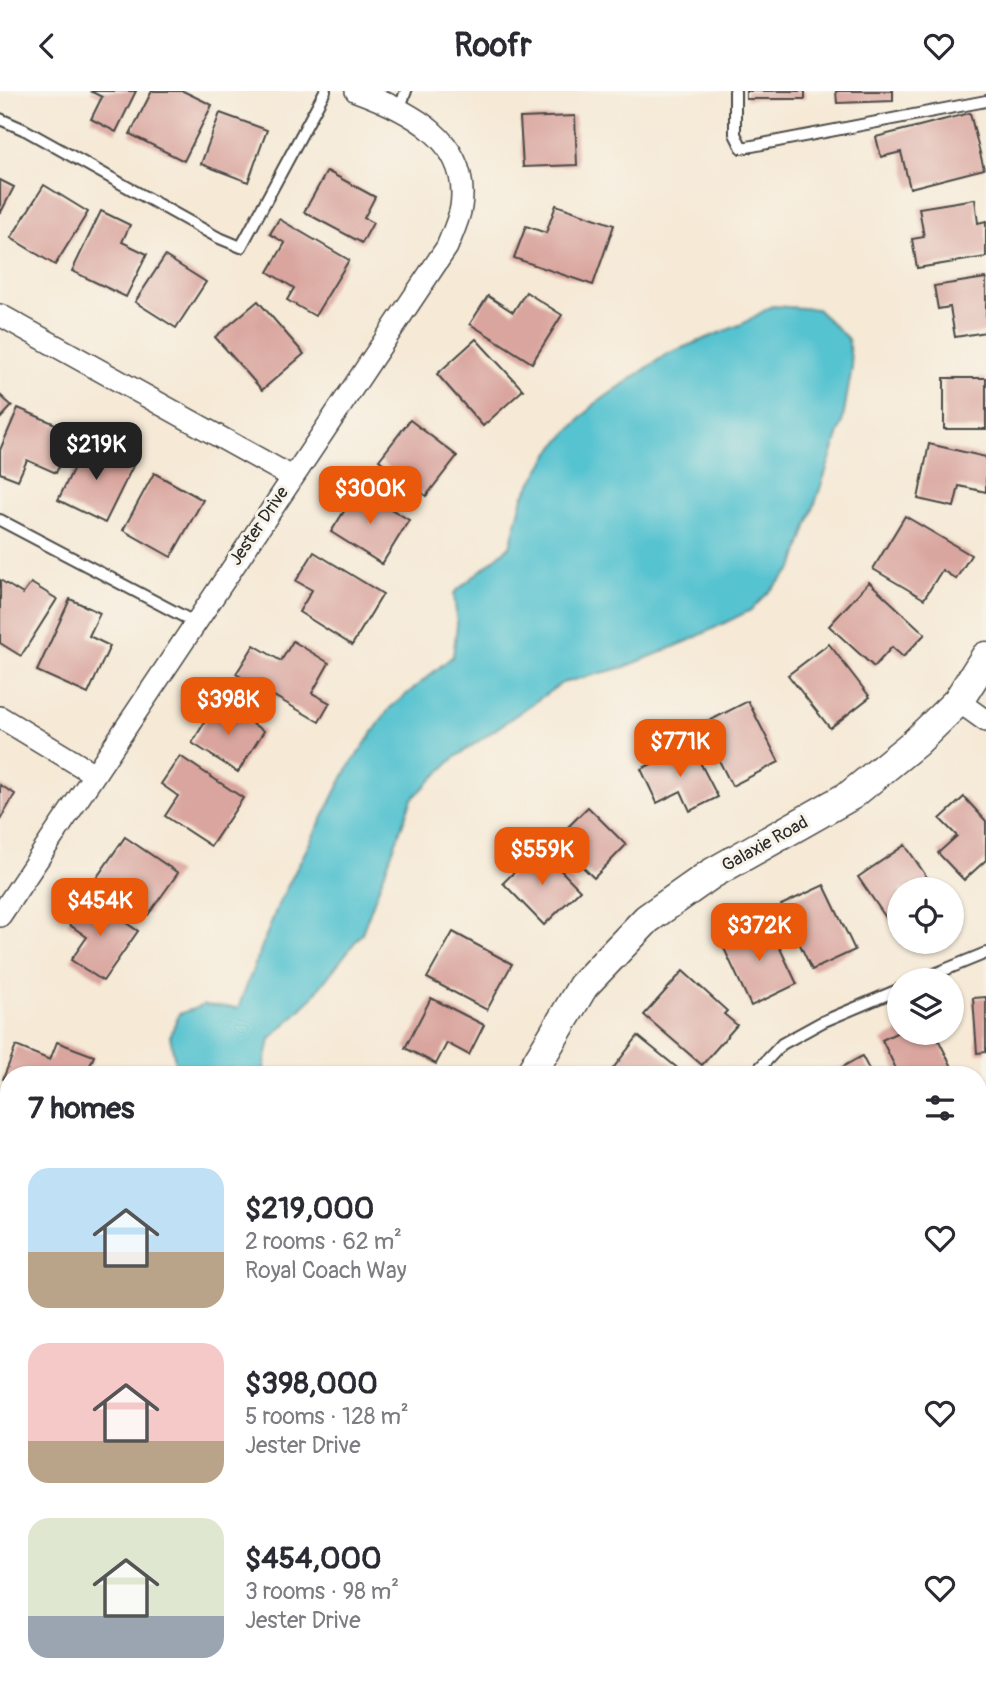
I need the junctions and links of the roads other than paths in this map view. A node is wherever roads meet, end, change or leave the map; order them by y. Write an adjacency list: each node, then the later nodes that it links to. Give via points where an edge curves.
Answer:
1 (325, 91): 6 (lane, via 241,247)
2 (356, 91): 4 (street, Jester Drive)
3 (735, 91): 5 (lane, via 735,134 742,148)
4 (403, 99): 8 (street, Jester Drive, via 435,131 455,160 461,209 447,247)
5 (986, 101)
6 (0, 119)
7 (0, 315): 8 (street)
8 (292, 477): 10 (street, Jester Drive)
9 (0, 520): 10 (lane)
10 (194, 622): 15 (street, Jester Drive)
11 (986, 657): 12 (street, Galaxie Road)
12 (958, 701): 14 (street); 20 (street, Galaxie Road, via 851,795 711,874 647,919 583,986)
13 (0, 717): 15 (street)
14 (986, 721)
15 (94, 774): 16 (street, Jester Drive)
16 (0, 916)
17 (986, 953): 18 (lane)
18 (949, 968)
19 (887, 994): 21 (lane, via 782,1044)
20 (535, 1066)
21 (761, 1066)

